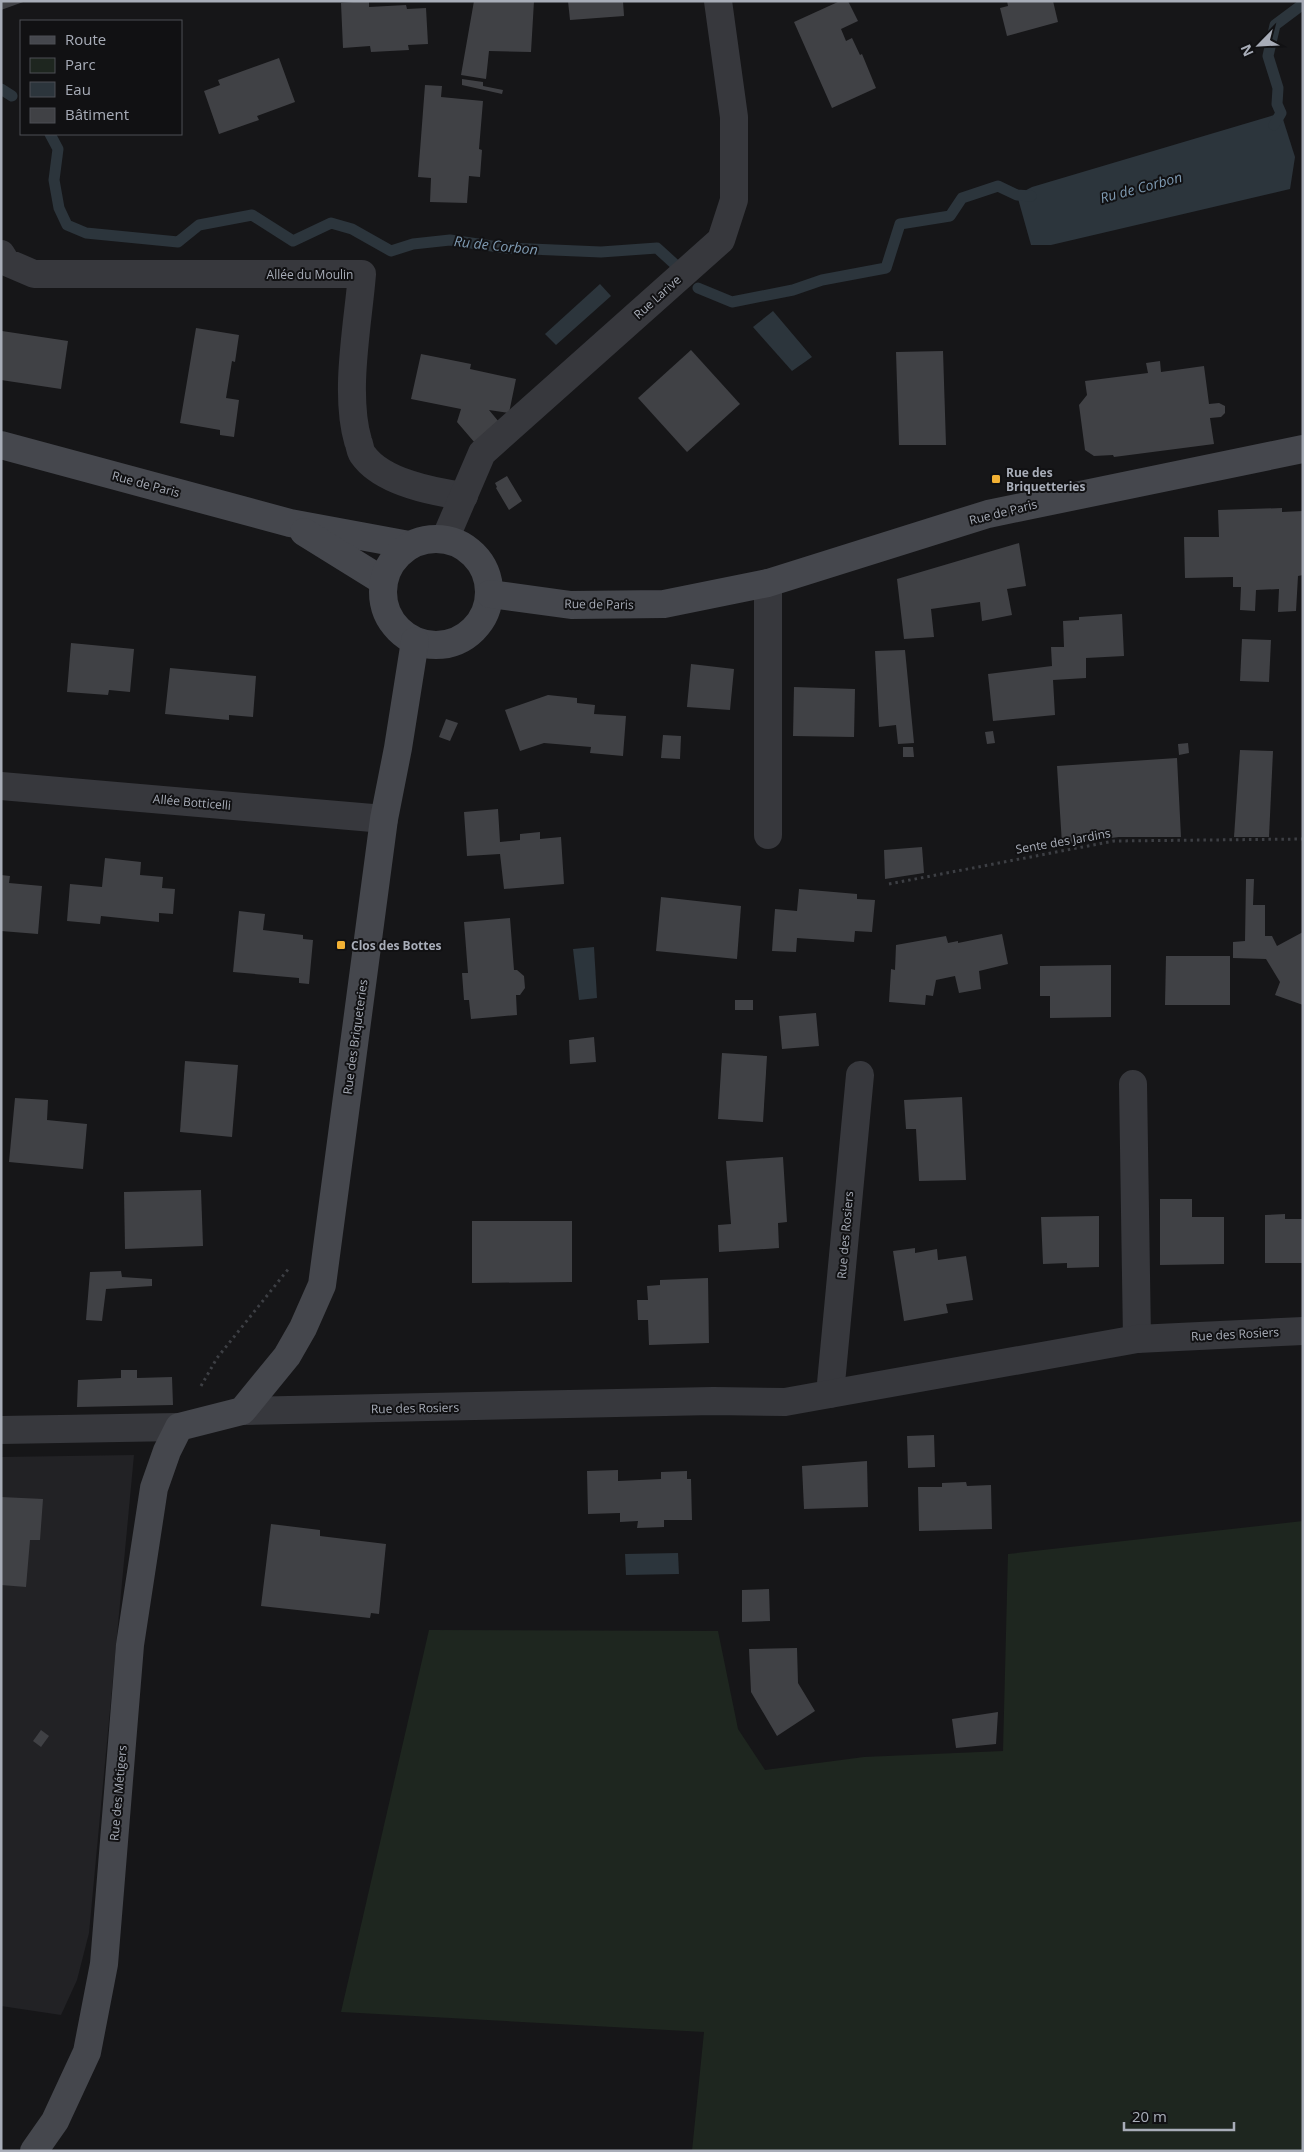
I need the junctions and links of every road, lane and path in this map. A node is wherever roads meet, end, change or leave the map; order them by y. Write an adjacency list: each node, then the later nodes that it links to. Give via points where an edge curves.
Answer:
1 (718, 1): 5 (street, Rue Larive, via 734,117 734,200 721,240 482,453)
2 (1, 254): 5 (street, Allée du Moulin, via 6,262 34,274 362,274 351,400 354,428 362,455 379,470 398,479 436,492)
3 (1, 445): 6 (main road, Rue de Paris)
4 (1303, 449): 10 (main road, Rue de Paris, via 988,514)
5 (464, 496): 7 (street, Rue Larive)
6 (290, 523): 8 (main road, Rue de Paris); 9 (main road, Rue de Paris)
7 (445, 539): 8 (main road, via 427,538); 11 (main road, via 472,552 482,564)
8 (409, 545): 9 (main road, via 388,566)
9 (383, 580): 12 (main road, via 385,610 402,634)
10 (768, 583): 11 (main road, Rue de Paris, via 664,604 571,605); 15 (street)
11 (490, 594): 12 (main road, via 486,611 465,637 431,646)
12 (414, 641): 14 (main road, Rue des Briqueteries)
13 (1, 786): 14 (street, Allée Botticelli)
14 (384, 819): 24 (main road, Rue des Briqueteries, via 322,1285 287,1356)
15 (768, 835)
16 (1303, 839): 17 (path, Sente des Jardins, via 1114,841)
17 (889, 884)
18 (860, 1075): 23 (street, Rue des Rosiers)
19 (1134, 1084): 22 (street)
20 (292, 1264): 25 (path, via 217,1358)
21 (1303, 1331): 22 (street, Rue des Rosiers)
22 (1137, 1339): 23 (street, Rue des Rosiers)
23 (830, 1394): 24 (street, Rue des Rosiers, via 785,1402)
24 (242, 1411): 25 (main road, Rue des Rosiers)
25 (179, 1427): 26 (street, Rue des Rosiers); 27 (main road, Rue des Métigers, via 154,1488 130,1645 104,1964 87,2052 55,2121)
26 (1, 1430)
27 (34, 2151)

